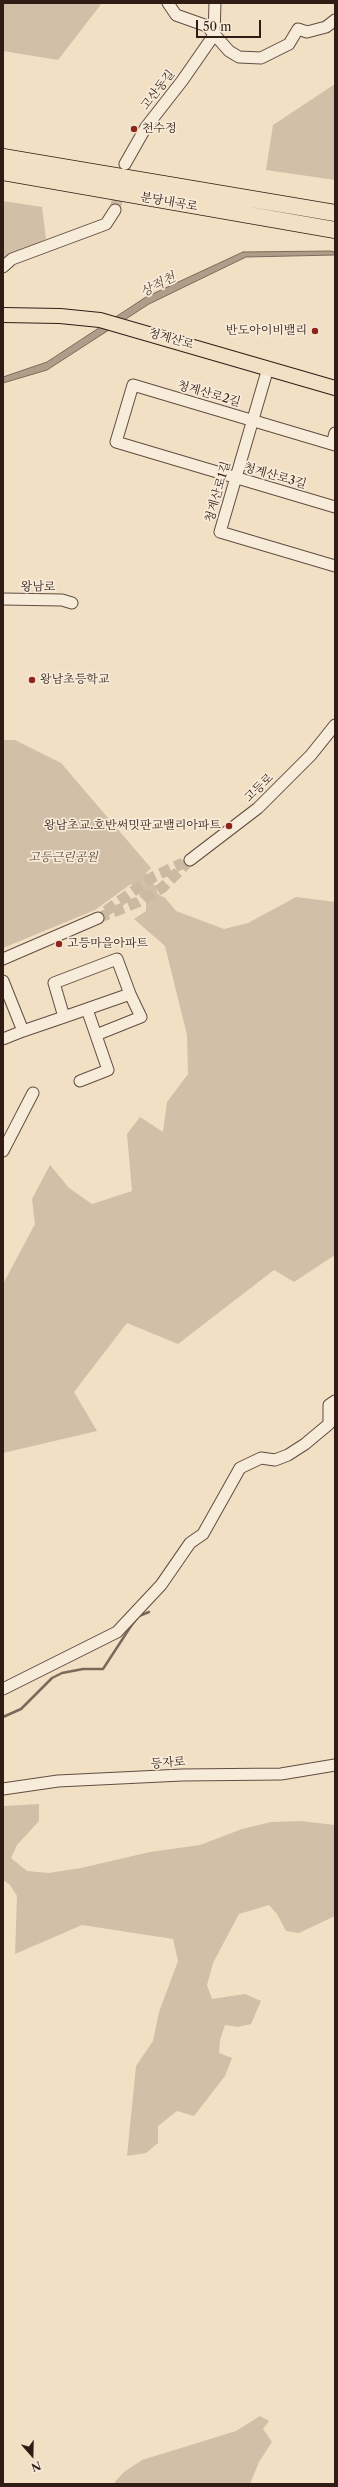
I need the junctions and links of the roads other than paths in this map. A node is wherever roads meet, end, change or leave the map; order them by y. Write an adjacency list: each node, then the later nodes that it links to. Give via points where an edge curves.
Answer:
1 (168, 3): 4 (street, via 176,15 207,26)
2 (214, 3): 4 (street)
3 (335, 20): 4 (street, via 326,27 307,32 298,29 289,44 261,58 239,57 229,52)
4 (214, 35): 6 (street, 고산동길, via 146,127)
5 (3, 157): 9 (highway, 분당내곡로)
6 (125, 164)
7 (3, 172): 10 (highway, 분당내곡로)
8 (115, 210): 11 (street, via 106,224 12,259)
9 (335, 213)
10 (335, 230)
11 (3, 267)
12 (3, 315): 13 (main road, 청계산로, via 100,320)
13 (268, 368): 14 (main road, 청계산로); 15 (street, 청계산로1길)
14 (335, 388)
15 (253, 420): 17 (street, 청계산로2길, via 133,385); 18 (street, 청계산로2길); 19 (street, 청계산로1길)
16 (335, 432): 18 (street)
17 (116, 442): 19 (street, 청계산로3길)
18 (333, 444)
19 (236, 479): 20 (street, 청계산로3길); 21 (street, 청계산로1길, via 220,532)
20 (335, 507)
21 (335, 566)
22 (3, 600): 23 (street, 왕남로, via 62,600)
23 (72, 603)
24 (335, 725): 25 (street, 고등로, via 311,755 258,808)
25 (190, 860)
26 (98, 918): 27 (street)
27 (3, 959)
28 (3, 981): 32 (street)
29 (130, 994): 31 (street); 31 (street, via 117,959 54,983); 33 (street, via 141,1017)
30 (89, 1015): 33 (street)
31 (64, 1017): 32 (street)
32 (23, 1031): 34 (street)
33 (96, 1036): 35 (street, via 108,1070)
34 (3, 1039)
35 (80, 1081)
36 (33, 1093): 37 (street)
37 (6, 1136): 38 (street)
38 (3, 1151)
39 (335, 1401): 40 (street, via 329,1405 329,1424 305,1444 275,1460 261,1458 240,1468 203,1534 190,1543 161,1585 117,1632)
40 (3, 1689)
41 (335, 1764): 42 (street, 등자로, via 281,1774 182,1775 58,1782)
42 (3, 1789)

